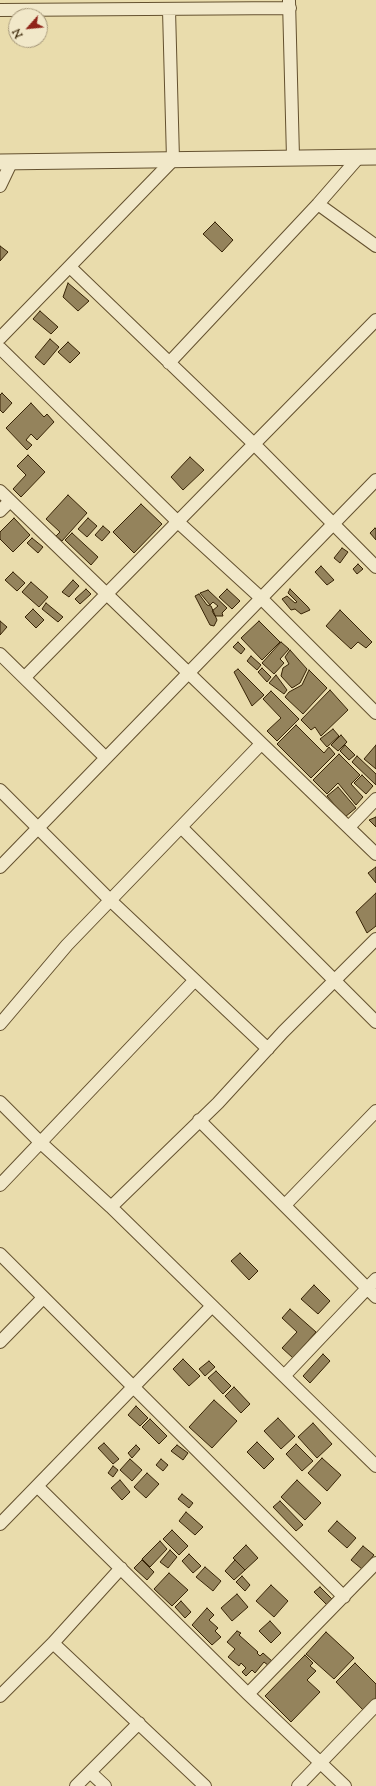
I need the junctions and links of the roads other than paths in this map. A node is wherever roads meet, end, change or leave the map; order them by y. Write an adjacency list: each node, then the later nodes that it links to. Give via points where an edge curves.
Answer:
1 (290, 4): 4 (street); 5 (street)
2 (35, 5): 3 (street); 4 (street)
3 (0, 10)
4 (169, 10): 8 (street)
5 (293, 157): 6 (street); 8 (street)
6 (359, 157): 7 (street); 11 (street)
7 (376, 157)
8 (173, 160): 9 (street); 13 (street)
9 (6, 162): 10 (street)
10 (0, 186)
11 (318, 204): 12 (street); 17 (street)
12 (376, 246)
13 (70, 267): 15 (street); 17 (street)
14 (376, 320): 18 (street)
15 (0, 338)
16 (0, 348): 23 (street)
17 (169, 363): 18 (street)
18 (253, 443): 23 (street); 24 (street)
19 (376, 480): 24 (street)
20 (0, 491): 21 (street)
21 (10, 501): 22 (street); 26 (street)
22 (0, 511)
23 (178, 522): 26 (street); 27 (street)
24 (334, 524): 25 (street); 27 (street)
25 (376, 567)
26 (108, 594): 29 (street); 30 (street)
27 (261, 598): 29 (street); 31 (street)
28 (0, 654): 30 (street)
29 (190, 673): 32 (street); 33 (street)
30 (25, 677): 33 (street)
31 (376, 713)
32 (261, 744): 36 (street); 37 (street)
33 (106, 758): 38 (street)
34 (0, 790): 38 (street)
35 (376, 799): 37 (street)
36 (181, 827): 41 (street); 44 (street)
37 (349, 827): 39 (street)
38 (38, 828): 40 (street); 41 (street)
39 (376, 854)
40 (0, 867)
41 (110, 900): 43 (street); 46 (street)
42 (376, 939): 44 (street)
43 (194, 981): 47 (street); 51 (street)
44 (335, 982): 45 (street); 47 (street)
45 (376, 1022)
46 (0, 1024)
47 (268, 1048): 50 (street)
48 (0, 1102): 51 (street)
49 (376, 1111): 53 (street)
50 (199, 1120): 53 (street); 54 (street)
51 (40, 1142): 52 (street); 54 (street)
52 (0, 1185)
53 (285, 1205): 57 (street)
54 (111, 1207): 60 (street)
55 (0, 1254): 59 (street)
56 (376, 1279): 57 (street)
57 (367, 1288): 58 (street); 62 (street)
58 (376, 1297)
59 (44, 1298): 61 (street); 63 (street)
60 (212, 1306): 62 (street); 63 (street)
61 (0, 1342)
62 (285, 1375): 64 (street)
63 (132, 1386): 65 (street); 69 (street)
64 (376, 1466)
65 (37, 1486): 66 (street); 68 (street)
66 (0, 1524)
67 (376, 1563): 69 (street)
68 (121, 1568): 70 (street); 71 (street)
69 (344, 1596): 71 (street)
70 (53, 1643): 72 (street); 74 (street)
71 (248, 1694): 75 (street)
72 (0, 1696)
73 (376, 1705): 75 (street)
74 (139, 1723): 76 (street); 79 (street)
75 (321, 1762): 80 (street); 81 (street)
76 (90, 1772): 77 (street); 78 (street)
77 (76, 1786)
78 (105, 1786)
79 (205, 1786)
80 (298, 1786)
81 (345, 1786)

